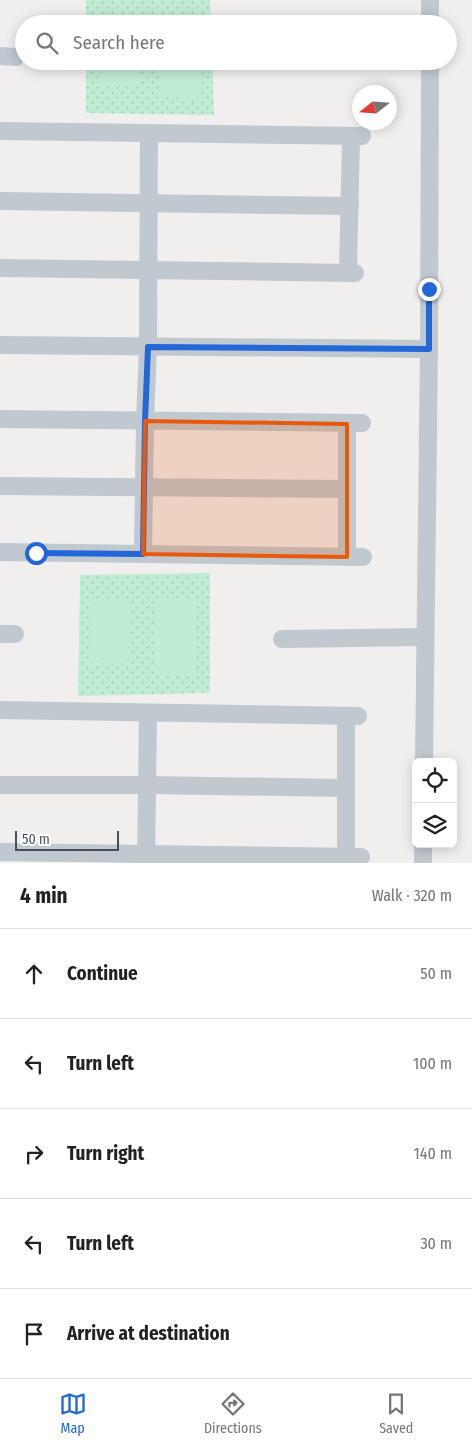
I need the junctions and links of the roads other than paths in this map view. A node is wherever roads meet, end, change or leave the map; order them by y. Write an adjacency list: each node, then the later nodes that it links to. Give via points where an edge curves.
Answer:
1 (430, 0): 2 (street)
2 (430, 15)
3 (430, 70): 13 (street)
4 (0, 131): 5 (street)
5 (149, 133): 7 (street); 8 (street, via 356,136)
6 (0, 202): 7 (street)
7 (149, 203): 8 (street); 10 (street)
8 (350, 206): 10 (street, via 351,273)
9 (0, 268): 10 (street)
10 (148, 270): 12 (street)
11 (0, 345): 12 (street)
12 (148, 347): 13 (street); 15 (street)
13 (429, 349): 21 (street)
14 (0, 419): 15 (street)
15 (145, 421): 17 (street); 18 (street, via 354,424)
16 (0, 486): 17 (street)
17 (144, 487): 18 (street); 20 (street)
18 (347, 489): 20 (street, via 355,557)
19 (0, 552): 20 (street)
20 (143, 554)
21 (425, 637): 22 (street); 25 (street)
22 (282, 639)
23 (0, 710): 24 (street)
24 (148, 712): 27 (street); 28 (street, via 352,716)
25 (424, 758)
26 (0, 785): 27 (street)
27 (147, 785): 28 (street); 31 (street)
28 (346, 788): 31 (street, via 353,857)
29 (423, 848): 32 (street)
30 (0, 852): 31 (street)
31 (146, 859)
32 (423, 863)

